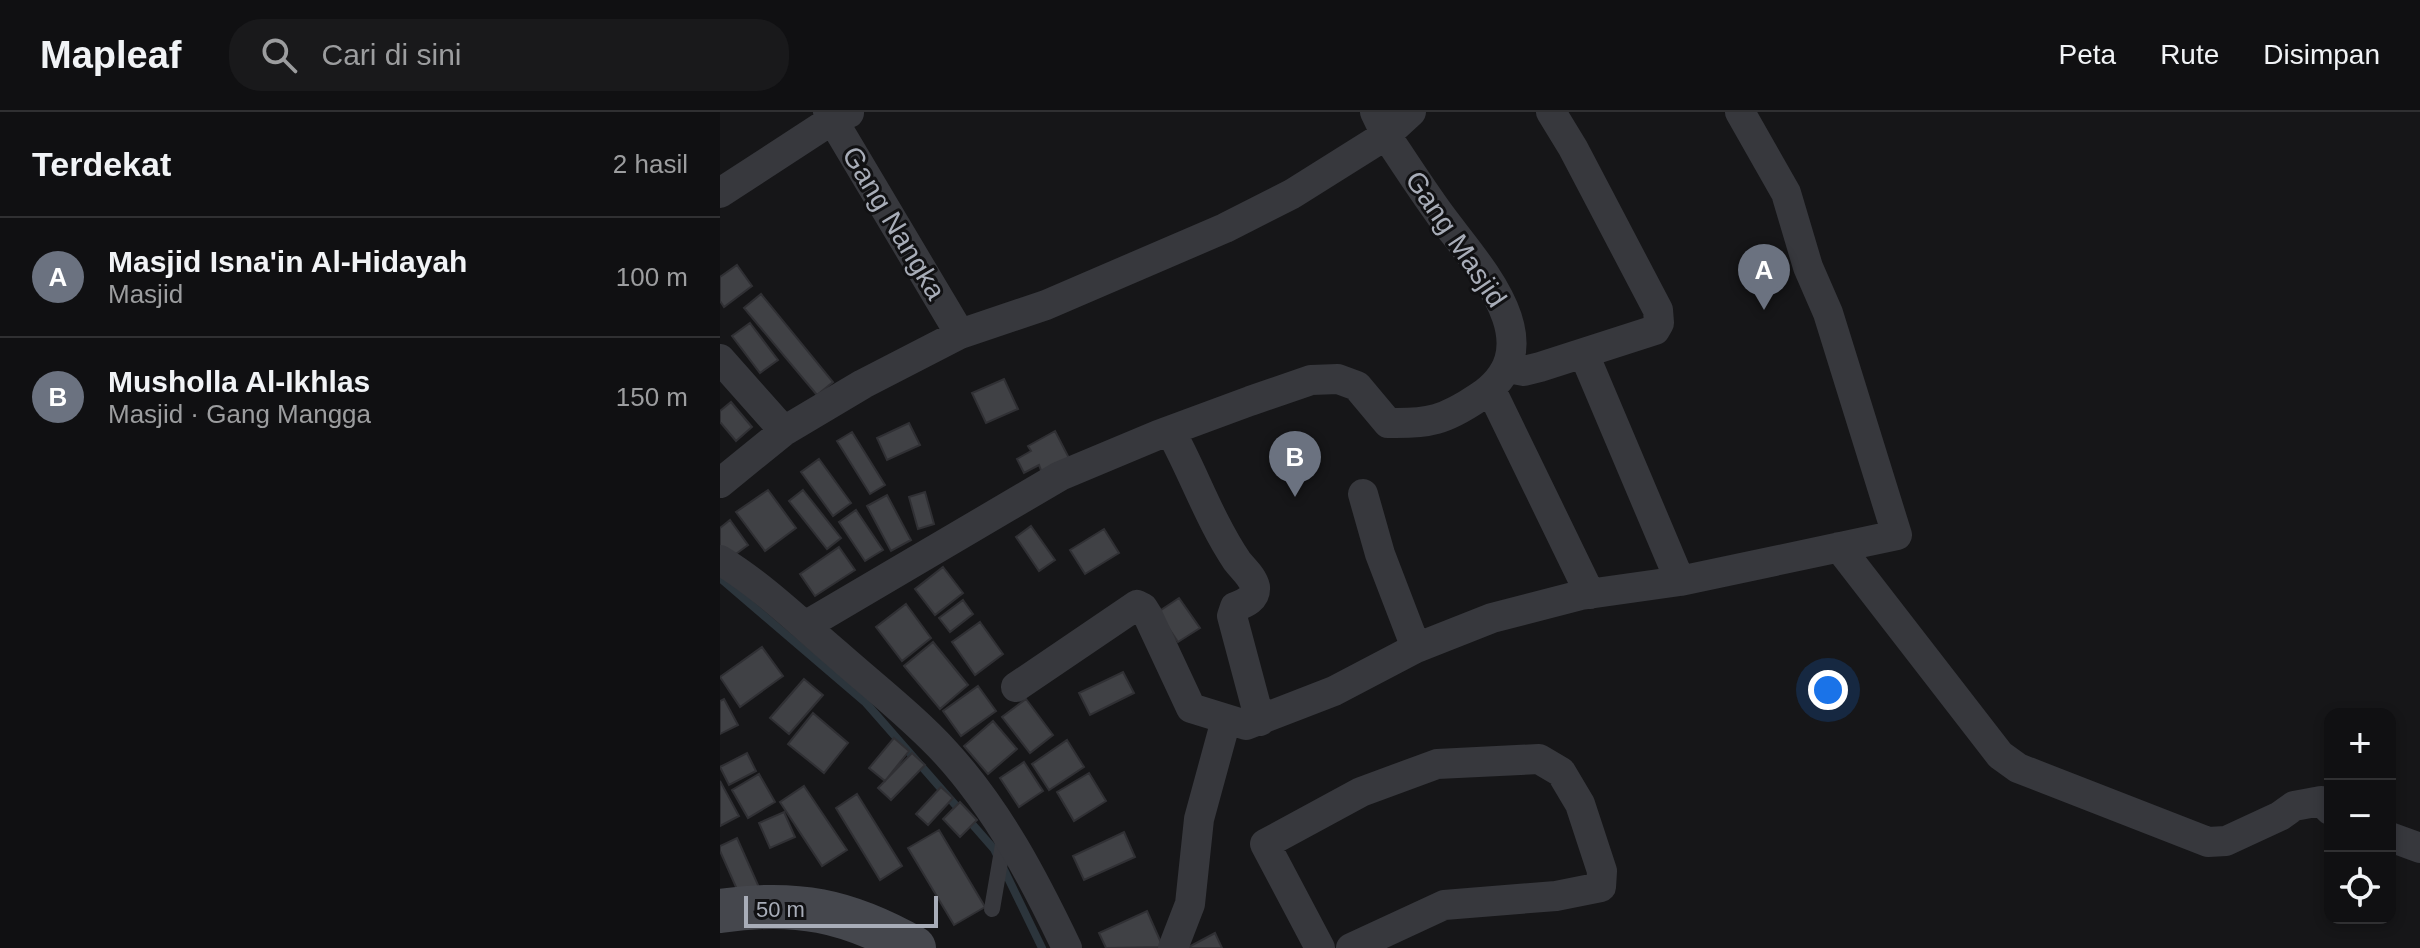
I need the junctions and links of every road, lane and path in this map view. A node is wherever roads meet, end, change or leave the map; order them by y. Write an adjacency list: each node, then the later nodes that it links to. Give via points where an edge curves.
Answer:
1 (1411, 112): 5 (street)
2 (1551, 112): 8 (street, via 1658,310 1655,330)
3 (1740, 112): 15 (street, via 1786,193 1897,535)
4 (837, 115): 6 (street); 7 (street, Gang Nangka)
5 (1381, 124): 7 (street, via 1292,194 1225,228 1046,305); 10 (street, Gang Masjid, via 1507,315 1512,341)
6 (720, 193)
7 (960, 334): 11 (street)
8 (1584, 354): 10 (street); 17 (street)
9 (720, 359): 11 (street)
10 (1500, 379): 12 (street, via 1454,414 1421,424 1388,423 1357,386 1338,379 1311,380); 18 (street)
11 (784, 431): 13 (street)
12 (1171, 432): 19 (street, via 1060,476); 23 (street, via 1214,522 1254,582 1251,600 1235,607 1232,616)
13 (720, 483)
14 (1363, 494): 20 (street)
15 (1839, 547): 17 (street); 24 (street, via 2000,755 2018,768 2208,842 2226,841 2294,806)
16 (720, 560): 19 (street)
17 (1680, 581): 18 (street)
18 (1590, 594): 20 (street, via 1492,618)
19 (805, 626): 25 (street, via 945,751)
20 (1416, 648): 23 (street, via 1334,691)
21 (1016, 687): 22 (street, via 1137,605 1148,616 1191,708)
22 (1226, 720): 23 (street, via 1246,725); 32 (street, via 1199,819 1190,904)
23 (1260, 721)
24 (2324, 804)
25 (1005, 832): 28 (lane); 31 (street)
26 (2396, 839): 27 (street)
27 (2420, 848)
28 (992, 909)
29 (720, 911): 30 (street, via 762,905 806,908 846,917)
30 (898, 943)
31 (1067, 948)
32 (1173, 948)
33 (1320, 948): 34 (street, via 1265,844 1361,792 1437,764 1539,759 1561,772 1580,804 1602,871 1601,887 1444,905)
34 (1351, 948)

